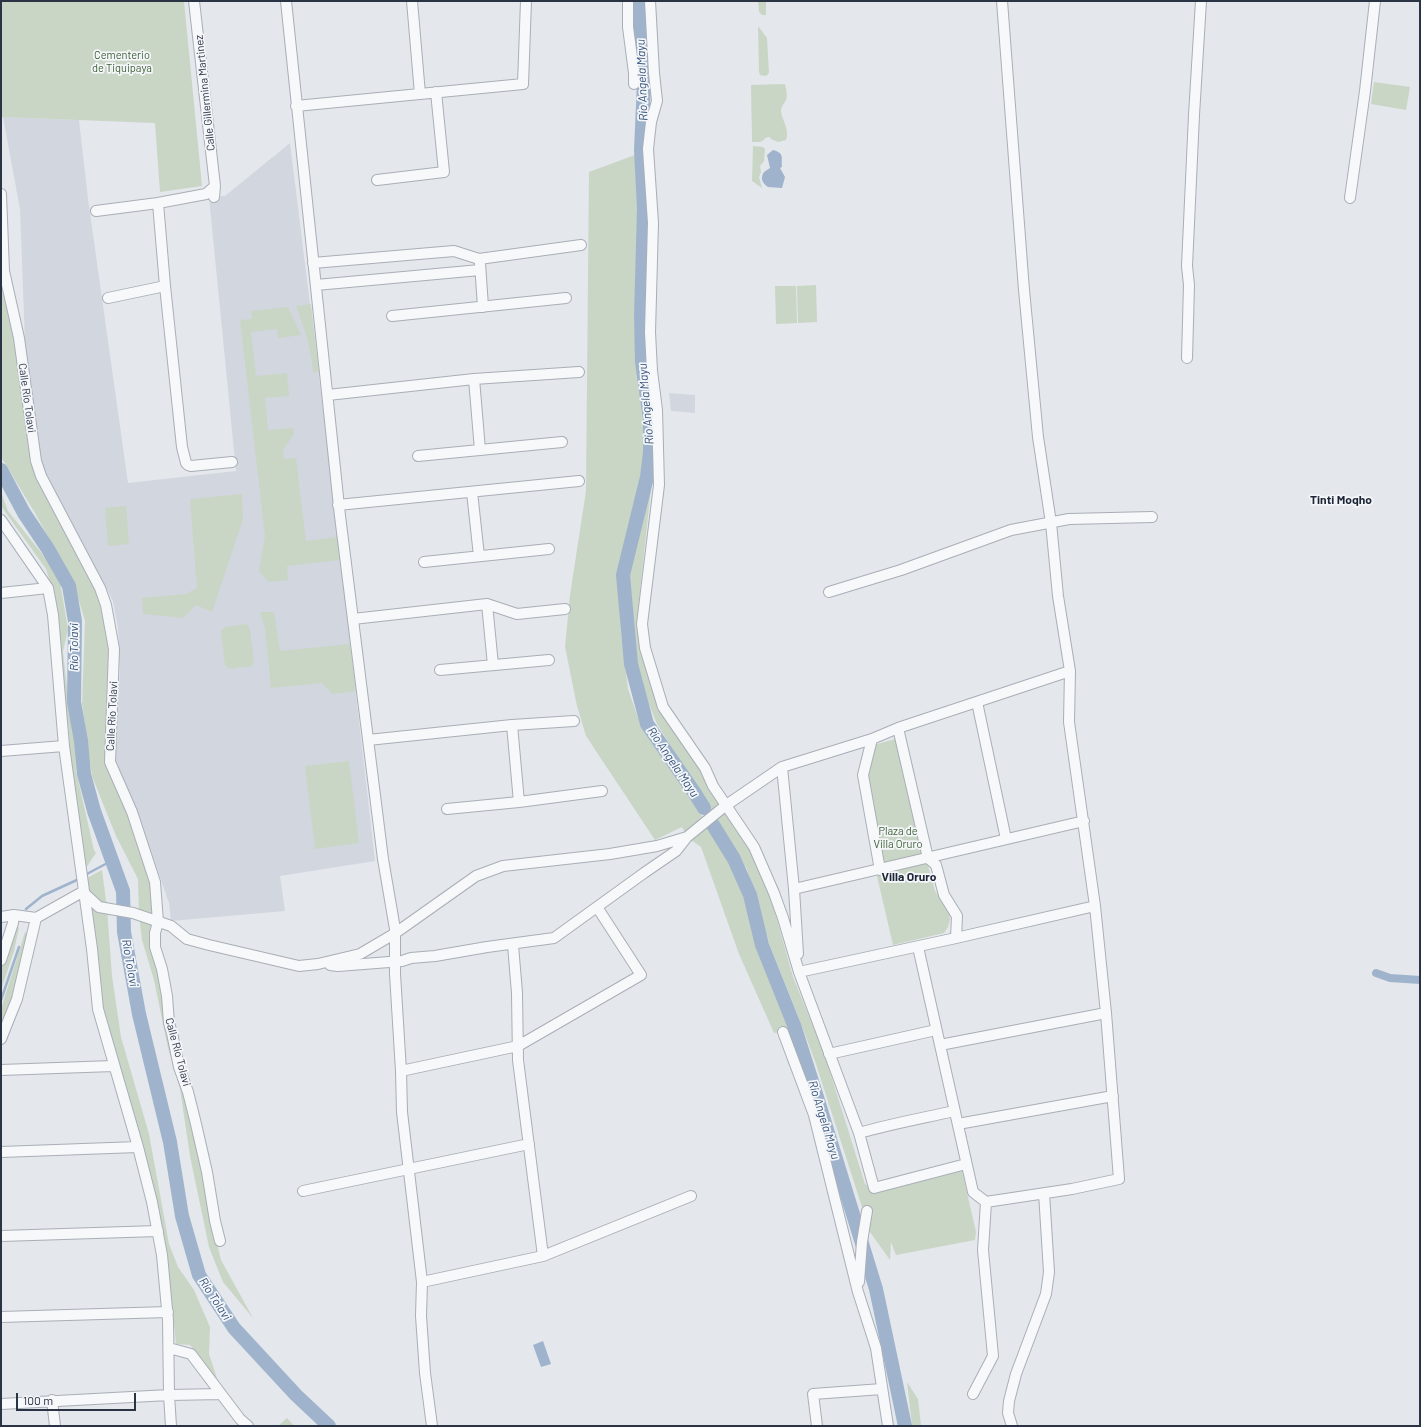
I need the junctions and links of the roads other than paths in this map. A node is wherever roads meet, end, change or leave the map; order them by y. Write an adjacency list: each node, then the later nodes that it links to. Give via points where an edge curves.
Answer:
1 (194, 1): 15 (street, Calle Gillermina Martinez)
2 (286, 1): 13 (street)
3 (412, 1): 12 (street)
4 (526, 1): 11 (street, via 523,84)
5 (628, 1): 10 (street)
6 (650, 1): 69 (street, via 658,101 651,122 648,149 652,223 650,332 657,410 659,485 642,624 645,648 663,707 704,768)
7 (1002, 1): 44 (street, via 1024,290 1038,437)
8 (1201, 1): 31 (street, via 1187,266)
9 (1375, 1): 18 (street)
10 (634, 84)
11 (436, 92): 12 (street); 14 (street, via 444,172)
12 (420, 94): 13 (street)
13 (296, 106): 23 (street)
14 (378, 180)
15 (215, 186): 17 (street, Calle Gillermina Martinez); 19 (street, via 206,194)
16 (1, 194): 83 (street, Calle Río Tolavi, via 4,271 19,338 36,461 41,476 100,588 106,605 114,649 110,762 132,812 155,882)
17 (218, 196)
18 (1350, 198)
19 (158, 203): 20 (street); 26 (street)
20 (96, 211)
21 (581, 245): 22 (street)
22 (479, 259): 23 (street, via 454,251); 24 (street)
23 (313, 263): 25 (street)
24 (480, 270): 25 (street); 29 (street)
25 (316, 285): 34 (street)
26 (165, 286): 27 (street); 38 (street, via 181,441 186,463 191,466)
27 (108, 298)
28 (566, 298): 29 (street)
29 (483, 307): 30 (street)
30 (392, 316)
31 (1187, 358)
32 (579, 372): 33 (street)
33 (474, 379): 34 (street); 36 (street)
34 (328, 395): 41 (street)
35 (562, 442): 36 (street)
36 (480, 450): 37 (street)
37 (418, 456)
38 (232, 462)
39 (579, 482): 40 (street)
40 (472, 492): 41 (street); 46 (street)
41 (338, 504): 53 (street)
42 (1152, 517): 44 (street, via 1069,519)
43 (1, 520): 48 (street)
44 (1051, 523): 49 (street, via 1011,530 901,570); 57 (street, via 1058,596)
45 (549, 549): 46 (street)
46 (479, 556): 47 (street)
47 (424, 562)
48 (48, 588): 50 (street); 64 (street, via 53,615)
49 (829, 592)
50 (1, 593)
51 (487, 604): 52 (street, via 517,614); 53 (street); 55 (street)
52 (565, 609)
53 (353, 619): 63 (street)
54 (549, 660): 55 (street)
55 (493, 666): 56 (street)
56 (440, 670)
57 (1070, 671): 58 (street); 71 (street, via 1069,722)
58 (977, 702): 61 (street); 73 (street)
59 (574, 721): 60 (street)
60 (512, 725): 63 (street); 68 (street)
61 (898, 728): 62 (street); 74 (street)
62 (872, 739): 66 (street); 75 (street, via 863,775)
63 (368, 740): 84 (street)
64 (64, 746): 65 (street); 77 (street)
65 (1, 751)
66 (782, 767): 69 (street); 76 (street)
67 (602, 791): 68 (street)
68 (519, 802): 70 (street)
69 (725, 806): 72 (street); 91 (street, via 754,847 783,918)
70 (447, 809)
71 (1084, 821): 73 (street); 78 (street)
72 (687, 837): 79 (street, via 676,851); 84 (street, via 657,846 610,854 503,866 476,876)
73 (1006, 840): 74 (street)
74 (928, 858): 75 (street); 85 (street, via 936,865 944,895 957,916)
75 (880, 870): 76 (street)
76 (794, 889): 91 (street)
77 (84, 891): 82 (street); 83 (street, via 99,906 133,913); 99 (street, via 98,1009)
78 (1095, 906): 85 (street); 92 (street)
79 (598, 907): 86 (street, via 554,938); 97 (street, via 641,975)
80 (14, 915): 81 (street); 82 (street); 88 (street)
81 (1, 917)
82 (36, 918): 95 (street, via 17,999)
83 (158, 922): 90 (street, via 171,926 187,939 209,945 299,966); 118 (street, Calle Río Tolavi, via 155,947 162,969 169,1023 196,1124)
84 (394, 934): 89 (street); 90 (street, via 360,954)
85 (956, 938): 87 (street)
86 (513, 945): 89 (street); 97 (street)
87 (918, 947): 91 (street); 93 (street)
88 (1, 960)
89 (395, 961): 90 (street, via 338,966); 101 (street)
90 (318, 964)
91 (799, 972): 98 (street)
92 (1106, 1013): 96 (street); 102 (street)
93 (936, 1030): 96 (street); 98 (street)
94 (783, 1032): 121 (street, via 814,1114)
95 (1, 1039)
96 (940, 1045): 103 (street)
97 (518, 1046): 101 (street); 106 (street)
98 (828, 1054): 105 (street)
99 (114, 1066): 100 (street); 107 (street)
100 (1, 1070)
101 (402, 1072): 110 (street, via 402,1112)
102 (1113, 1096): 104 (street); 112 (street, via 1119,1179)
103 (954, 1110): 104 (street); 105 (street)
104 (958, 1124): 109 (street)
105 (858, 1133): 109 (street, via 874,1188)
106 (529, 1144): 110 (street); 119 (street)
107 (138, 1147): 108 (street); 116 (street)
108 (1, 1152)
109 (966, 1164): 114 (street, via 973,1192)
110 (408, 1168): 111 (street); 120 (street)
111 (302, 1191)
112 (1044, 1193): 114 (street); 137 (street, via 1048,1272 1046,1294 1016,1374 1009,1401 1008,1413)
113 (691, 1196): 119 (street)
114 (986, 1202): 127 (street, via 983,1250 993,1356)
115 (867, 1210): 121 (street)
116 (158, 1231): 117 (street); 122 (street)
117 (1, 1236)
118 (220, 1241)
119 (543, 1256): 120 (street)
120 (422, 1282): 134 (street, via 421,1316)
121 (858, 1292): 125 (street, via 876,1348)
122 (168, 1312): 123 (street); 124 (street)
123 (1, 1317)
124 (169, 1348): 126 (street, via 191,1354); 128 (street)
125 (882, 1390): 135 (street, via 813,1394); 136 (street)
126 (221, 1394): 128 (street); 133 (street)
127 (973, 1394)
128 (169, 1395): 129 (street); 132 (street)
129 (52, 1400): 130 (street); 131 (street)
130 (1, 1404)
131 (55, 1426)
132 (171, 1426)
133 (248, 1426)
134 (432, 1426)
135 (817, 1426)
136 (888, 1426)
137 (1012, 1426)

